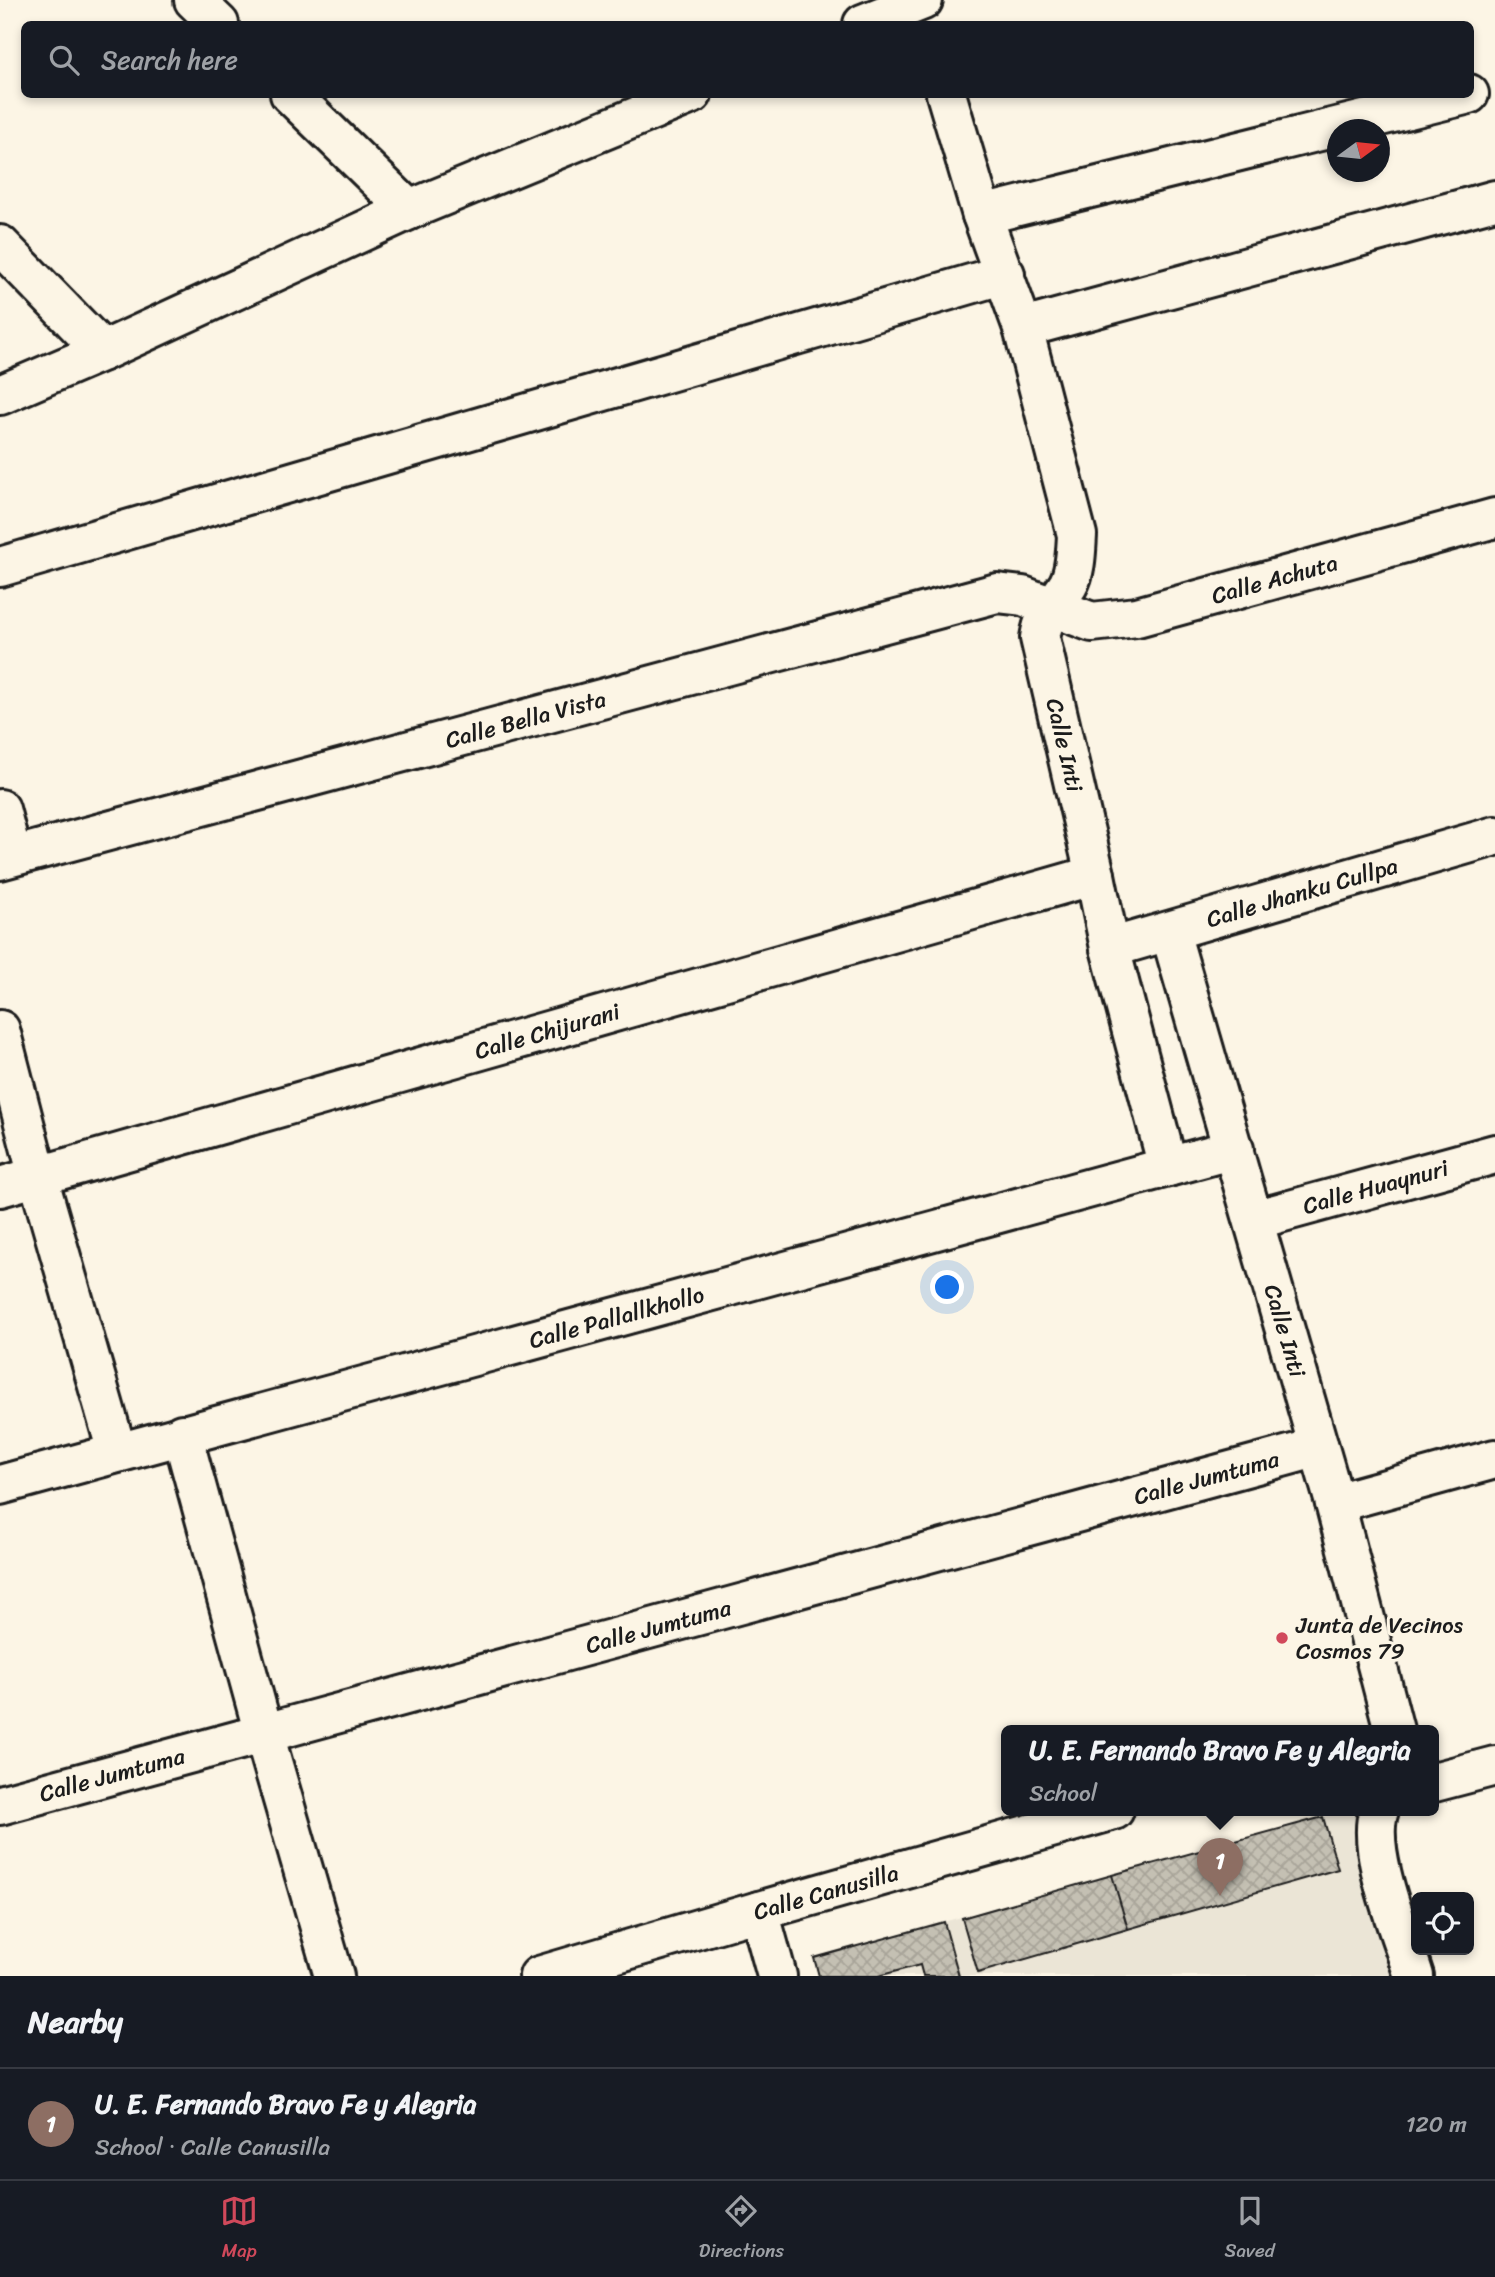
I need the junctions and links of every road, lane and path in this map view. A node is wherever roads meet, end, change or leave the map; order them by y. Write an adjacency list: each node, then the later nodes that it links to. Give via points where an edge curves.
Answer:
1 (194, 0): 3 (street)
2 (924, 0): 4 (street); 5 (street)
3 (216, 21)
4 (871, 21)
5 (929, 21)
6 (1495, 88): 7 (street)
7 (1474, 93)
8 (294, 98): 13 (street)
9 (682, 98): 13 (street)
10 (947, 98): 14 (street, Calle Inti)
11 (1454, 98): 14 (street)
12 (1495, 200): 17 (street)
13 (408, 210): 18 (street)
14 (982, 215): 16 (street, Calle Inti)
15 (0, 245): 18 (street)
16 (1004, 274): 17 (street, Calle Inti); 21 (street)
17 (1023, 328): 22 (street, Calle Inti, via 1077,535 1069,582)
18 (103, 351): 19 (street)
19 (0, 395)
20 (1495, 518): 22 (street, Calle Achuta, via 1137,617 1092,622)
21 (0, 567)
22 (1052, 607): 25 (street, Calle Bella Vista, via 1023,596 997,593); 26 (street, Calle Inti, via 1042,622 1040,638)
23 (0, 809): 25 (street)
24 (1495, 836): 27 (street, Calle Jhanku Cullpa)
25 (6, 858)
26 (1095, 875): 28 (street, Calle Inti); 33 (street, Calle Chijurani)
27 (1170, 932): 28 (street, Calle Jhanku Cullpa); 30 (street, Calle Inti)
28 (1110, 948): 32 (street, Calle Inti)
29 (0, 1030): 33 (street)
30 (1234, 1149): 32 (street, Calle Pallallkhollo); 35 (street, Calle Inti)
31 (1495, 1154): 35 (street, Calle Huaynuri)
32 (1168, 1167): 36 (street, Calle Pallallkhollo)
33 (38, 1177): 34 (street, Calle Chijurani); 38 (street)
34 (0, 1187)
35 (1254, 1220): 37 (street, Calle Inti)
36 (182, 1434): 38 (street, Calle Pallallkhollo); 43 (street)
37 (1319, 1447): 41 (street, Calle Inti); 43 (street, Calle Jumtuma)
38 (117, 1452): 40 (street, Calle Pallallkhollo)
39 (1495, 1460): 41 (street)
40 (0, 1485)
41 (1335, 1503): 42 (street, Calle Inti)
42 (1393, 1725)
43 (264, 1734): 46 (street, Calle Jumtuma); 50 (street)
44 (1495, 1766): 45 (street)
45 (1439, 1780)
46 (0, 1805)
47 (1093, 1816): 49 (street, Calle Canusilla)
48 (1378, 1816): 53 (street, via 1378,1862)
49 (759, 1911): 51 (street, Calle Canusilla); 52 (street)
50 (334, 1976)
51 (539, 1976)
52 (778, 1976)
53 (1414, 1976)

